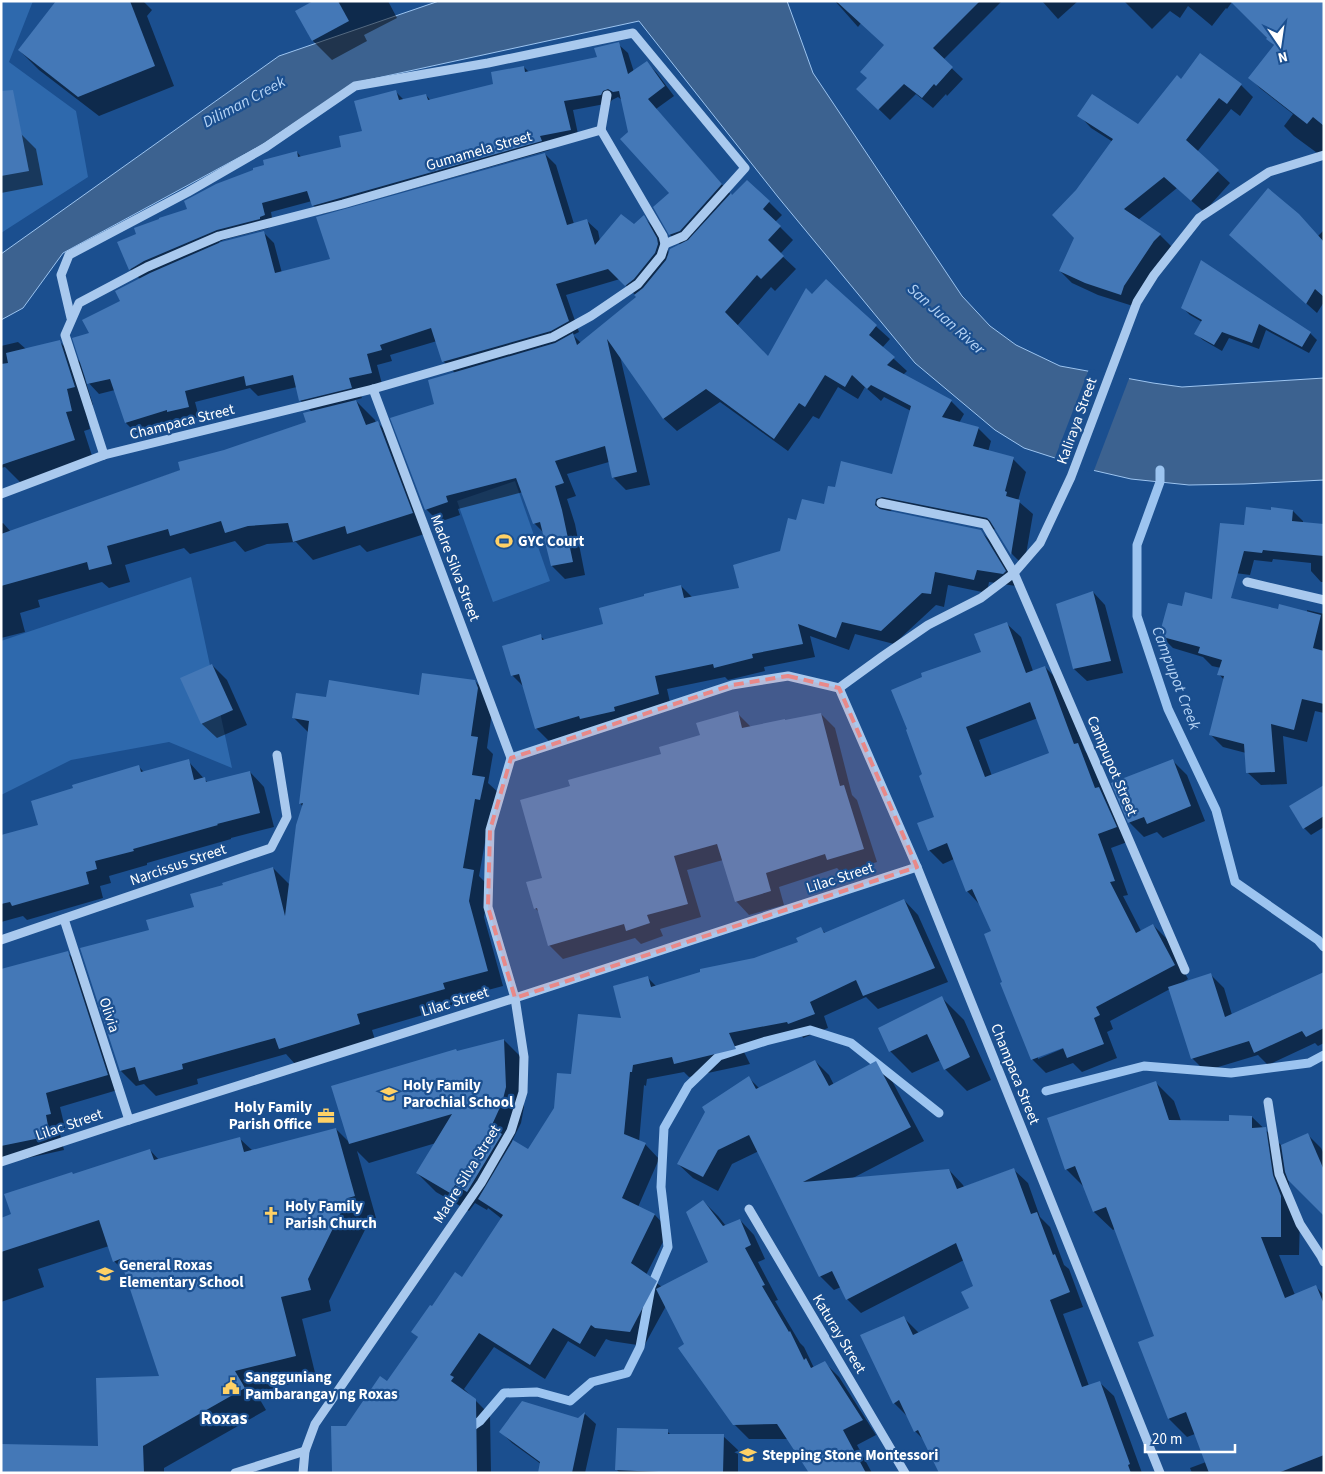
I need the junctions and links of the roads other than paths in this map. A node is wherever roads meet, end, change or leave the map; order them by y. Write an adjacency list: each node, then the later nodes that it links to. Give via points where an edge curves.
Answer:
1 (606, 95): 2 (street)
2 (601, 130): 4 (street); 5 (street, Gumamela Street, via 344,204 219,236 147,266 79,304)
3 (1324, 155): 10 (street, Kaliraya Street, via 1269,172 1199,218 1154,275 1137,302 1071,477 1040,543)
4 (665, 244): 5 (street, via 684,236 745,168 633,33 355,86 266,147 69,255 60,275); 6 (street, via 661,256 638,284 553,337)
5 (71, 318): 7 (street, via 65,335)
6 (373, 389): 7 (street, Champaca Street); 15 (street, Madre Silva Street)
7 (104, 455): 8 (street, Champaca Street)
8 (1, 494)
9 (881, 503): 10 (street, Campupot Street, via 985,524)
10 (1014, 573): 13 (street, Kaliraya Street, via 981,598 928,625); 19 (street, Campupot Street)
11 (1247, 582): 12 (street)
12 (1324, 600)
13 (839, 688): 15 (street, via 788,676 732,684); 16 (street, Champaca Street)
14 (277, 755): 17 (street, Narcissus Street, via 287,817 271,848)
15 (511, 758): 20 (street, Madre Silva Street, via 490,830 488,907)
16 (917, 868): 20 (street, Lilac Street); 30 (street, Champaca Street)
17 (64, 919): 18 (street, Narcissus Street); 22 (street, Olivia)
18 (1, 940)
19 (1186, 970)
20 (515, 998): 22 (street, Lilac Street); 26 (street, Madre Silva Street, via 524,1057 523,1092 510,1132 481,1183 316,1424)
21 (1268, 1102): 25 (street, via 1278,1174 1300,1224)
22 (129, 1120): 23 (street, Lilac Street)
23 (1, 1162)
24 (749, 1210): 29 (street, Katuray Street)
25 (1323, 1259)
26 (305, 1451): 27 (street); 28 (street, Madre Silva Street)
27 (234, 1473)
28 (303, 1473)
29 (905, 1473)
30 (1160, 1473)

